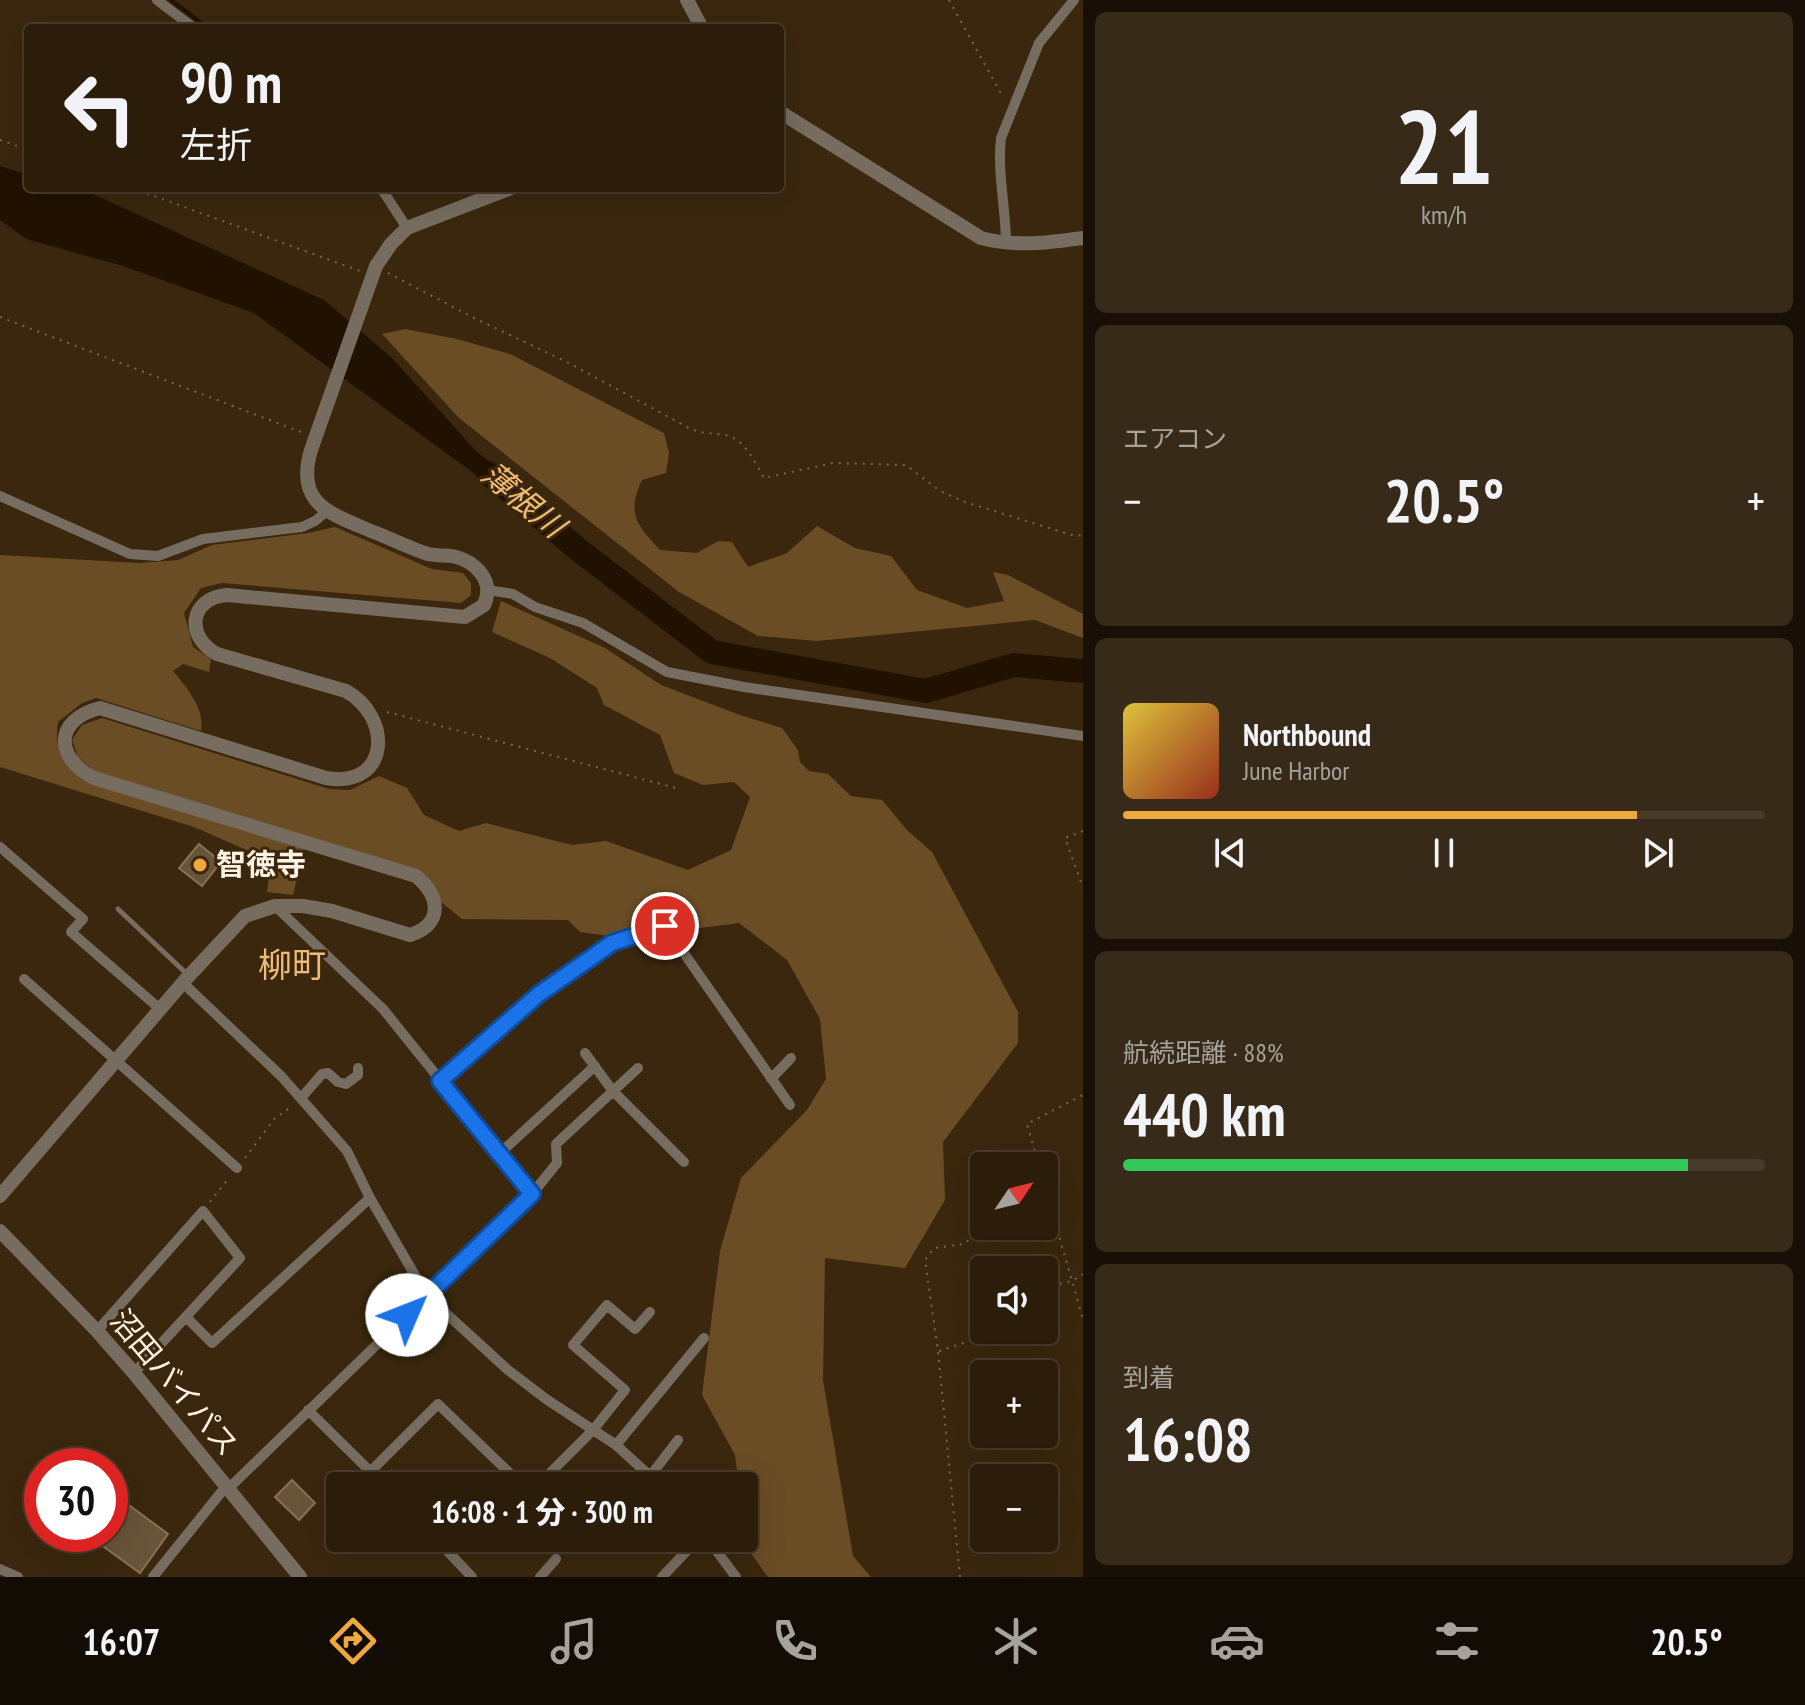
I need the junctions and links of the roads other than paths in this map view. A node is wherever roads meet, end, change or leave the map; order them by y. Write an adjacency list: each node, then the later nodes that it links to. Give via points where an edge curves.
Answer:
1 (157, 0): 4 (street)
2 (687, 0): 5 (street)
3 (1074, 0): 11 (street, via 1039,43 1001,138)
4 (189, 24)
5 (700, 24)
6 (784, 115): 11 (street, via 981,238)
7 (384, 192): 9 (street)
8 (501, 192): 9 (street)
9 (407, 228): 13 (street, via 376,266 315,438 306,471 311,494)
10 (1083, 238): 11 (street)
11 (1006, 244)
12 (0, 496): 13 (street, via 130,554 158,556 203,539 302,527)
13 (326, 512): 14 (street, via 431,555 466,561 481,573)
14 (488, 590): 15 (street, via 513,594 583,623 667,672); 17 (street, via 484,605 465,617 227,595 217,595 198,610 196,630 217,654 357,697 370,712 379,744 361,776 338,781 100,708 67,728 65,750 82,772 416,876 425,883 435,914 420,932 410,935 332,911)
15 (1083, 736)
16 (0, 847): 21 (street, via 83,919 71,932)
17 (275, 906): 20 (street, via 245,916); 29 (street, via 383,1009)
18 (118, 909): 20 (lane)
19 (24, 979): 24 (street)
20 (186, 979): 21 (street); 31 (street)
21 (160, 1009): 24 (street)
22 (585, 1053): 25 (street)
23 (791, 1058): 28 (street)
24 (115, 1062): 35 (street); 37 (street)
25 (595, 1066): 30 (street); 33 (street)
26 (358, 1068): 31 (street, via 358,1075 346,1084 322,1074)
27 (638, 1068): 30 (street)
28 (771, 1079): 29 (street, via 665,926 612,943 539,994); 32 (street)
29 (440, 1081): 33 (street)
30 (612, 1090): 34 (street); 36 (street, via 556,1144 557,1163)
31 (301, 1098): 38 (street, via 347,1151)
32 (790, 1105)
33 (499, 1154): 36 (street)
34 (684, 1162)
35 (237, 1168)
36 (532, 1194): 40 (street)
37 (0, 1196)
38 (370, 1198): 40 (street); 42 (street, via 212,1343)
39 (0, 1231): 43 (street, 沼田バイパス)
40 (427, 1296): 46 (street); 47 (street, via 508,1370)
41 (650, 1312): 47 (street, via 635,1329 607,1305 573,1345 625,1390)
42 (187, 1318): 43 (street, via 240,1258 203,1211); 45 (street)
43 (97, 1331): 45 (street, 沼田バイパス)
44 (704, 1338): 49 (street)
45 (134, 1373): 55 (street, 沼田バイパス)
46 (308, 1410): 50 (street); 55 (street)
47 (593, 1430): 49 (street); 52 (street)
48 (678, 1440): 54 (street)
49 (616, 1445): 53 (street)
50 (371, 1471): 51 (street, via 438,1404)
51 (508, 1472)
52 (551, 1472)
53 (648, 1472)
54 (653, 1472)
55 (228, 1487): 62 (street); 63 (street, 沼田バイパス)
56 (448, 1552): 64 (street)
57 (686, 1552): 66 (street)
58 (717, 1552): 67 (street)
59 (556, 1559): 65 (street)
60 (0, 1569): 61 (street)
61 (18, 1577)
62 (153, 1577)
63 (300, 1577)
64 (472, 1577)
65 (540, 1577)
66 (662, 1577)
67 (736, 1577)

